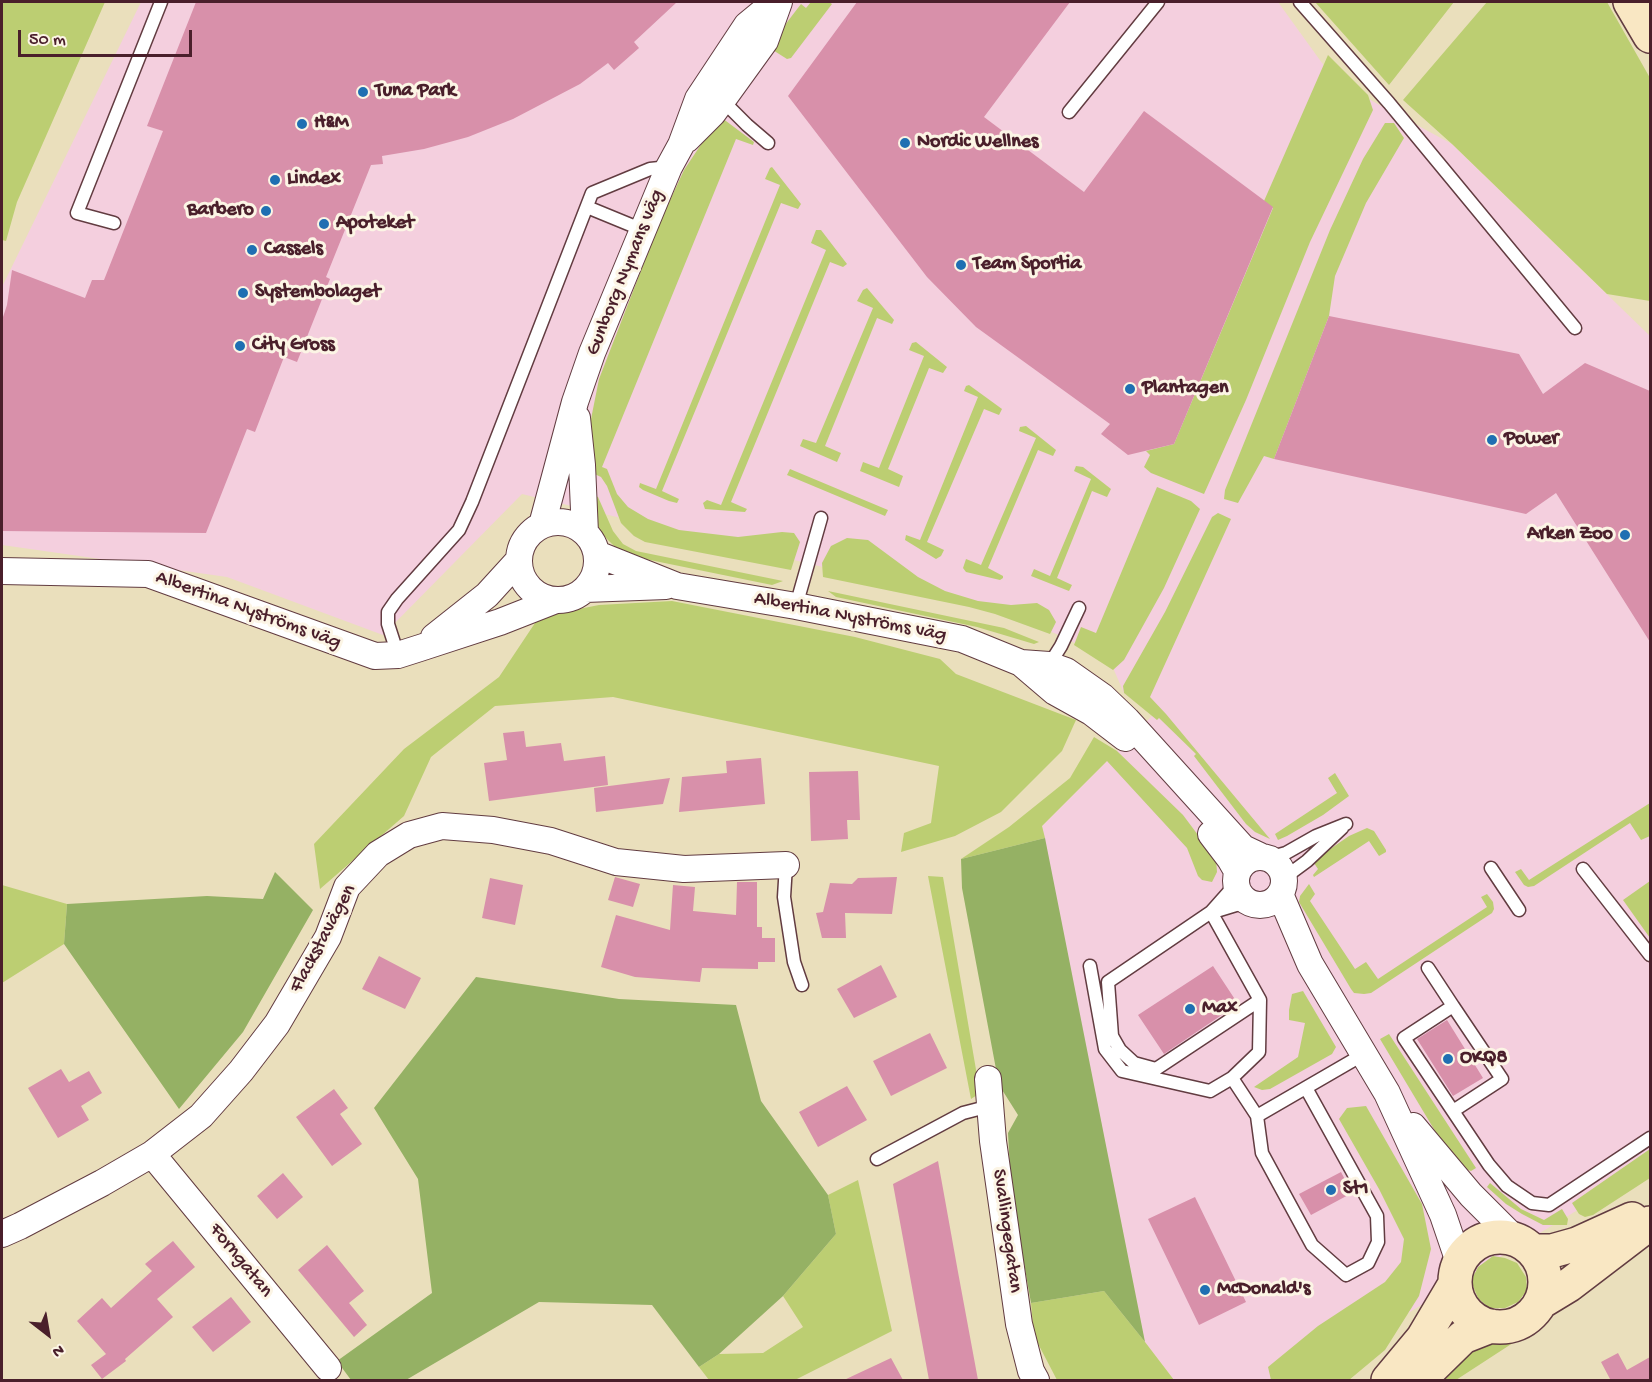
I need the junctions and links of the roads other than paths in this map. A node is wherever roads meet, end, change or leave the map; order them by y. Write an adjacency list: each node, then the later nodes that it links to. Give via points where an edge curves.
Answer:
1 (161, 2): 12 (lane, via 77,213)
2 (777, 2): 7 (street, Gunborg Nymans väg, via 765,41); 10 (street, Gunborg Nymans väg, via 747,25 698,99)
3 (1158, 2): 8 (lane)
4 (1300, 2): 14 (lane, via 1389,102)
5 (1630, 2): 6 (street)
6 (1650, 36)
7 (722, 100): 9 (lane); 10 (street, Gunborg Nymans väg)
8 (1069, 112)
9 (768, 143)
10 (675, 156): 11 (lane, via 592,193); 13 (street, Gunborg Nymans väg)
11 (587, 207): 13 (lane); 26 (lane, via 459,530 388,612 388,624)
12 (114, 223)
13 (643, 230): 15 (street, Gunborg Nymans väg)
14 (1575, 328)
15 (575, 402): 17 (street, Gunborg Nymans väg); 18 (street, Gunborg Nymans väg)
16 (821, 518): 24 (lane)
17 (542, 525): 18 (street, via 564,524); 19 (street, via 526,537)
18 (591, 543): 21 (street, Albertina Nyströms väg); 22 (street, via 597,569)
19 (518, 561): 23 (street, via 524,581 532,591); 26 (street, via 487,595)
20 (2, 571): 26 (street, Albertina Nyströms väg, via 148,574 375,656)
21 (676, 585): 22 (street, Albertina Nyströms väg); 24 (street, Albertina Nyströms väg)
22 (585, 589): 23 (street, via 578,595)
23 (556, 600): 26 (street, Albertina Nyströms väg)
24 (796, 606): 27 (street, Albertina Nyströms väg, via 962,639)
25 (1079, 608): 28 (lane)
26 (409, 651)
27 (1021, 663): 28 (street, Albertina Nyströms väg); 33 (street, Albertina Nyströms väg, via 1055,692 1121,734 1184,800)
28 (1049, 664): 29 (street, Albertina Nyströms väg, via 1103,697 1243,848)
29 (1264, 857): 33 (street, via 1244,862); 33 (street, Albertina Nyströms väg, via 1276,862 1281,870); 33 (lane, via 1286,853 1346,824 1307,861)
30 (786, 865): 39 (lane, via 784,897 794,962); 51 (street, Flackstavägen, via 684,869 616,862 551,841 493,830 442,826 409,835 378,854 347,887 328,938 277,1024 241,1071 201,1116)
31 (1491, 868): 34 (lane)
32 (1583, 869): 36 (lane)
33 (1258, 890): 35 (lane); 35 (lane, via 1236,905); 42 (street, Albertina Nyströms väg, via 1310,964)
34 (1519, 910)
35 (1211, 912): 40 (lane); 40 (lane, via 1108,982 1112,1036 1134,1063 1156,1069)
36 (1650, 956)
37 (1090, 966): 43 (lane, via 1105,1049 1122,1071 1210,1091)
38 (1428, 968): 41 (lane)
39 (802, 985)
40 (1260, 1000): 43 (lane, via 1259,1052)
41 (1453, 1006): 48 (lane, via 1404,1038); 48 (lane, via 1502,1079)
42 (1358, 1045): 45 (lane); 46 (street)
43 (1232, 1078): 49 (lane)
44 (988, 1079): 47 (street, Svallingegatan)
45 (1306, 1088): 49 (lane); 49 (lane, via 1377,1216 1378,1242 1368,1263 1346,1275 1312,1245 1263,1153)
46 (1387, 1094): 56 (street, via 1445,1166); 57 (street, via 1443,1215)
47 (990, 1106): 52 (lane, via 963,1113); 61 (street, Svallingegatan, via 1019,1324)
48 (1453, 1111): 50 (lane, via 1507,1186 1532,1203 1549,1205)
49 (1257, 1116)
50 (1650, 1138)
51 (152, 1154): 55 (street, Flackstavägen); 60 (street, Forngatan)
52 (877, 1159)
53 (1650, 1211): 56 (street, via 1552,1251)
54 (1650, 1223): 58 (street)
55 (2, 1234)
56 (1524, 1245): 57 (street, via 1495,1237 1482,1240 1467,1250); 58 (street, via 1540,1261 1545,1274)
57 (1457, 1273): 59 (street, via 1463,1308 1476,1320); 62 (street, via 1424,1338)
58 (1541, 1302): 59 (street, via 1520,1322)
59 (1491, 1326): 63 (street, via 1463,1337)
60 (328, 1368)
61 (1036, 1380)
62 (1388, 1380)
63 (1419, 1380)

